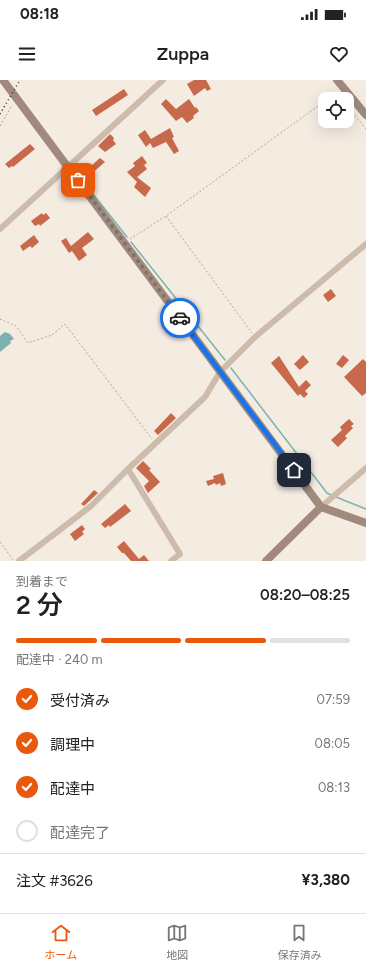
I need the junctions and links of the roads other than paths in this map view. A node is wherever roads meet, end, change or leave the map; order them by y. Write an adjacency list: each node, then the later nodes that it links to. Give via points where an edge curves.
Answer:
1 (3, 80): 5 (street)
2 (164, 80): 5 (street)
3 (337, 80): 4 (street)
4 (366, 115)
5 (68, 167): 6 (street); 8 (street)
6 (0, 229)
7 (366, 244): 8 (street, via 255,337)
8 (220, 372): 10 (street, via 205,397); 11 (street)
9 (366, 468): 11 (street)
10 (128, 469): 13 (street, via 91,506); 14 (street, via 180,554)
11 (321, 507): 12 (street); 15 (street)
12 (366, 523)
13 (19, 561)
14 (171, 561)
15 (266, 561)

